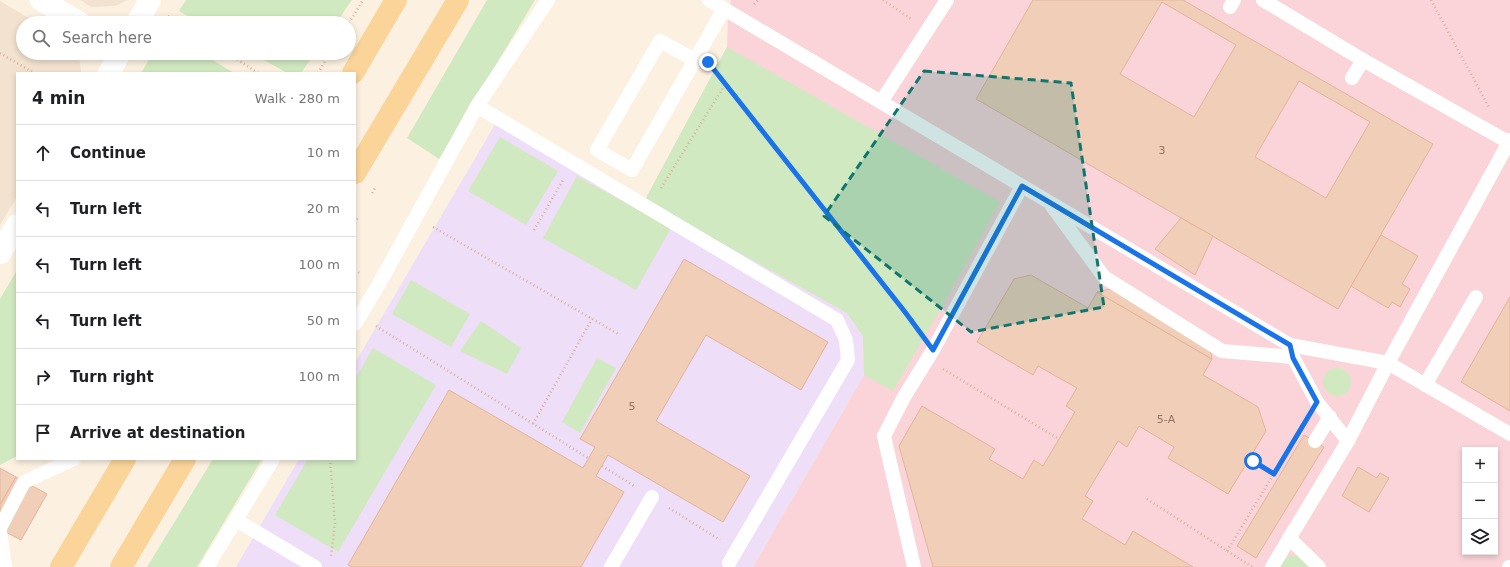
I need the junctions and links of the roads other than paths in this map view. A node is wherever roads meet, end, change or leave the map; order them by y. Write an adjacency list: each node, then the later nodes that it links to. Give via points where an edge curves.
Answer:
1 (41, 0): 10 (street)
2 (150, 0): 11 (street)
3 (396, 0): 16 (main road)
4 (458, 0): 21 (main road)
5 (548, 0): 19 (lane)
6 (709, 0): 9 (lane)
7 (947, 0): 18 (lane)
8 (1263, 0): 14 (lane)
9 (724, 9): 13 (lane); 18 (lane)
10 (68, 16)
11 (141, 16)
12 (116, 60): 15 (street)
13 (695, 60): 13 (lane, via 632,170 597,150 660,40)
14 (1363, 60): 17 (lane); 20 (lane)
15 (110, 72)
16 (354, 72)
17 (1352, 78)
18 (881, 102): 22 (lane)
19 (477, 106): 27 (lane, via 380,284); 44 (lane, via 837,320 846,340 848,360)
20 (1510, 142): 29 (lane)
21 (356, 171)
22 (1022, 186): 23 (lane); 51 (lane, via 884,436)
23 (1048, 201): 28 (lane); 28 (lane, via 1104,278 1222,351)
24 (16, 227): 25 (street)
25 (0, 253)
26 (1476, 297): 30 (lane)
27 (356, 322)
28 (1292, 351): 29 (lane); 31 (lane, via 1317,402)
29 (1388, 363): 30 (lane); 34 (lane)
30 (1425, 385): 32 (lane)
31 (1330, 417): 33 (lane); 34 (lane)
32 (1510, 434)
33 (1315, 441)
34 (1348, 441): 43 (lane)
35 (72, 460): 41 (lane, via 24,482)
36 (123, 460): 46 (main road)
37 (184, 460): 47 (main road)
38 (272, 460): 40 (lane)
39 (652, 497): 50 (lane)
40 (236, 520): 48 (lane); 49 (lane)
41 (0, 528)
42 (0, 531): 45 (lane)
43 (1289, 538): 52 (lane); 53 (lane)
44 (729, 562)
45 (5, 567)
46 (61, 567)
47 (121, 567)
48 (207, 567)
49 (315, 567)
50 (611, 567)
51 (914, 567)
52 (1272, 567)
53 (1319, 567)

